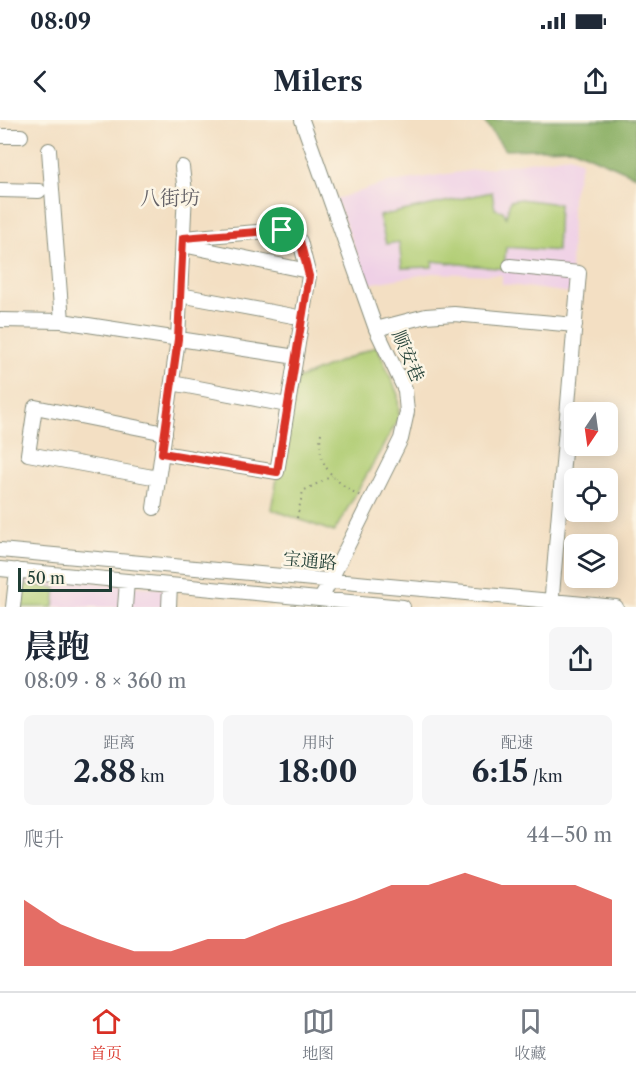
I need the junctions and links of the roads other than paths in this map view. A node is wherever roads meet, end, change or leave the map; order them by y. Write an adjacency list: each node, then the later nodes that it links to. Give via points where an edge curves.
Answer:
1 (302, 120): 16 (street, 顺安巷)
2 (0, 136): 3 (street)
3 (21, 136)
4 (49, 150): 14 (street)
5 (182, 167): 8 (street)
6 (0, 190): 7 (street)
7 (39, 191)
8 (183, 242): 10 (street); 10 (street, via 282,230 300,241); 11 (street)
9 (510, 266): 15 (street, via 579,273)
10 (308, 271): 18 (street)
11 (180, 295): 12 (street); 17 (street)
12 (293, 316)
13 (0, 320): 14 (street)
14 (62, 321): 17 (street)
15 (575, 326): 16 (street, via 454,314 426,316); 33 (street)
16 (376, 329): 29 (street, 顺安巷, via 405,390 407,412 402,439)
17 (178, 339): 18 (street); 19 (street)
18 (296, 357): 22 (street, via 277,472)
19 (172, 382): 20 (street); 21 (street)
20 (282, 404)
21 (165, 433): 22 (street); 23 (street, via 35,407 28,454)
22 (162, 453): 23 (street)
23 (158, 478): 24 (street)
24 (154, 508)
25 (0, 550): 29 (street, 宝通路)
26 (0, 568): 27 (street, 宝通路)
27 (16, 570): 28 (street, 宝通路); 34 (street)
28 (127, 581): 30 (street, 宝通路); 35 (street)
29 (330, 581): 31 (street, 顺安巷); 33 (street, 宝通路)
30 (170, 585): 32 (street, 宝通路); 36 (street)
31 (321, 599): 32 (street, 宝通路); 37 (street, 宝通路)
32 (277, 601)
33 (551, 604): 38 (street, 宝通路)
34 (14, 607)
35 (124, 607)
36 (169, 607)
37 (403, 607)
38 (616, 607)

